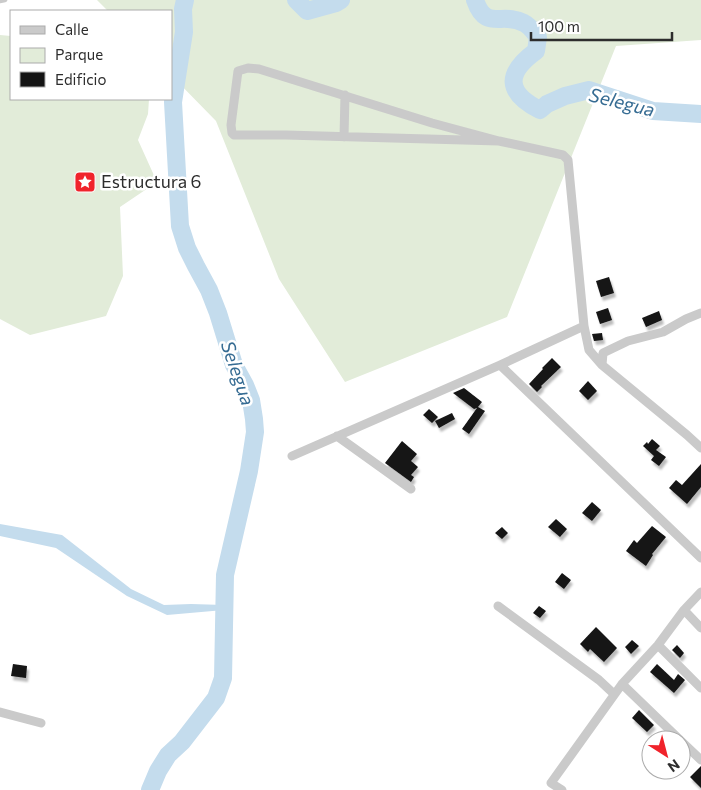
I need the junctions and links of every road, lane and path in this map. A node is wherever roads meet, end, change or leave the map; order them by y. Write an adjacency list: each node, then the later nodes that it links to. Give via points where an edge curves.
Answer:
1 (6, 0): 2 (lane)
2 (0, 1)
3 (345, 95): 4 (street); 4 (street, via 259,69 243,69 238,71 231,125 234,135); 5 (street)
4 (344, 137): 5 (street)
5 (499, 141): 7 (street, via 563,155 568,160)
6 (701, 313): 9 (street, via 663,332 628,341 603,353)
7 (584, 326): 8 (street); 9 (street, via 590,350)
8 (500, 364): 10 (street); 14 (street)
9 (602, 365): 11 (street)
10 (337, 436): 12 (street); 13 (street)
11 (701, 448)
12 (292, 456)
13 (411, 489)
14 (701, 558)
15 (701, 592): 17 (street)
16 (498, 606): 22 (street)
17 (684, 610): 18 (street); 19 (street)
18 (701, 628)
19 (658, 645): 20 (street); 21 (street)
20 (622, 684): 22 (street); 25 (street)
21 (701, 688)
22 (614, 694): 28 (street, via 551,783)
23 (0, 712): 24 (street)
24 (41, 723)
25 (670, 730)
26 (691, 750): 27 (street)
27 (701, 760)
28 (562, 790)

